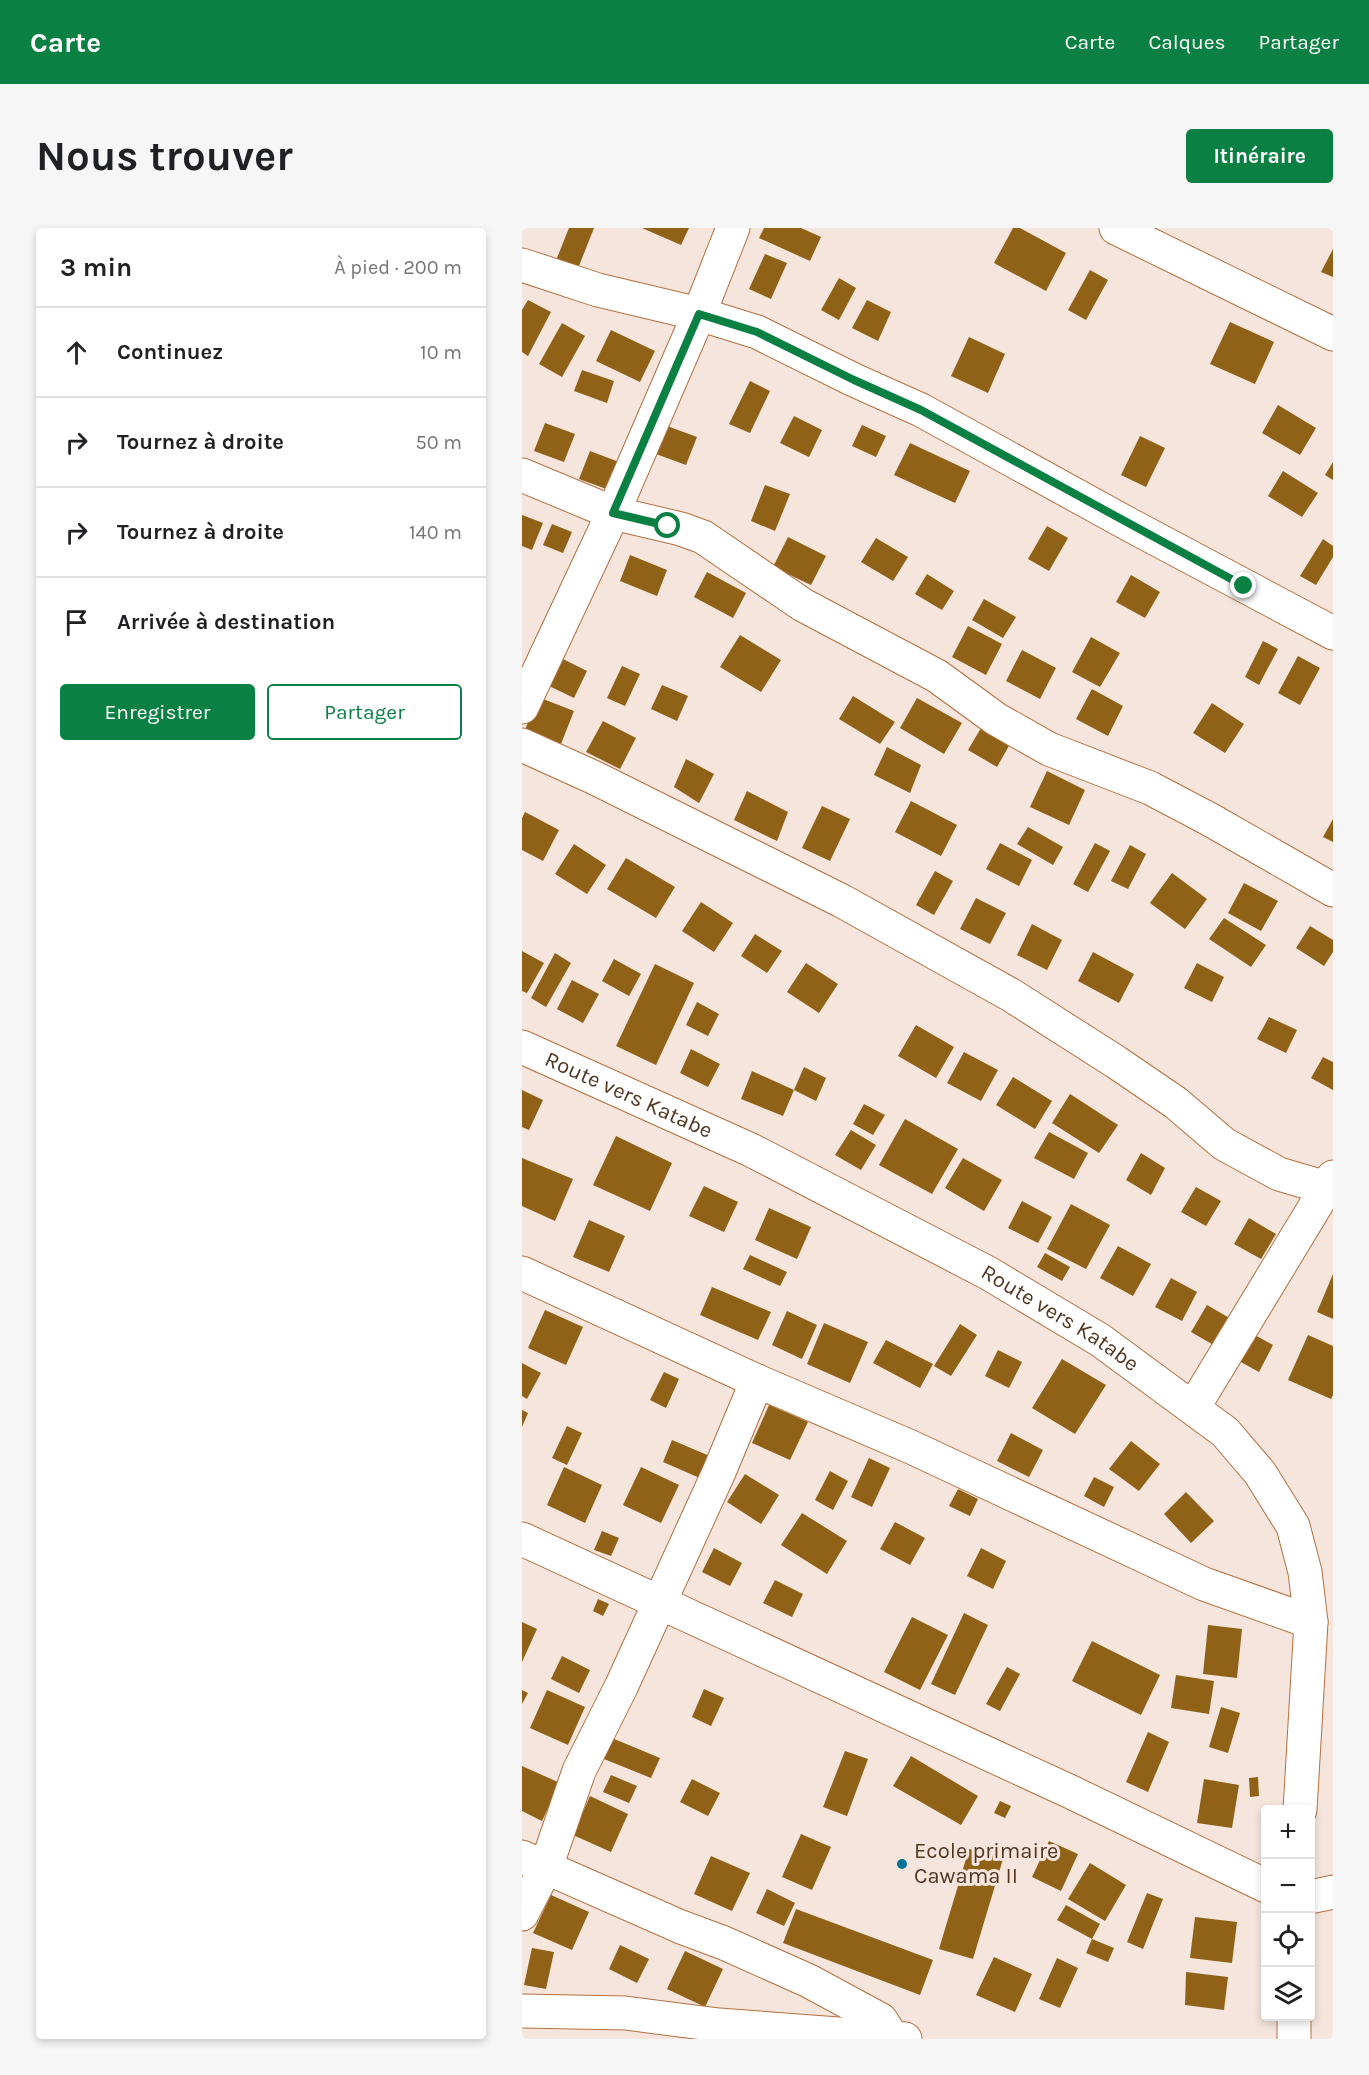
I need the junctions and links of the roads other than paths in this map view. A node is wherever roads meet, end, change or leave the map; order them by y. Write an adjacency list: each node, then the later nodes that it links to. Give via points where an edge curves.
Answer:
1 (733, 228): 4 (street)
2 (1116, 228): 5 (street)
3 (522, 266): 4 (street, via 598,290)
4 (699, 314): 7 (street); 8 (street, via 757,332 921,410)
5 (1333, 334)
6 (522, 475): 7 (street)
7 (613, 513): 9 (street); 11 (street, via 703,537 803,605 937,676 996,719 1049,749 1150,788)
8 (1333, 633)
9 (522, 707)
10 (522, 745): 13 (street, via 842,901 1011,995 1176,1103 1224,1144 1279,1174)
11 (1333, 891)
12 (522, 1047): 16 (street, Route vers Katabe, via 751,1150 988,1273 1100,1340)
13 (1331, 1185): 16 (street)
14 (522, 1274): 15 (street)
15 (758, 1381): 18 (street); 19 (street, via 922,1452 1204,1584)
16 (1193, 1408): 19 (street, Route vers Katabe, via 1225,1432 1260,1473 1293,1526 1305,1572)
17 (522, 1539): 18 (street)
18 (658, 1603): 21 (street); 22 (street)
19 (1311, 1622): 20 (street, Route vers Katabe)
20 (1300, 1805)
21 (534, 1862): 25 (street); 29 (street, via 809,1981 881,2020)
22 (1261, 1884)
23 (1333, 1892): 24 (street)
24 (1315, 1896)
25 (522, 1914)
26 (522, 2011): 28 (street, via 625,2013)
27 (1294, 2021): 30 (street)
28 (685, 2030): 29 (street)
29 (897, 2038)
30 (1294, 2039)

